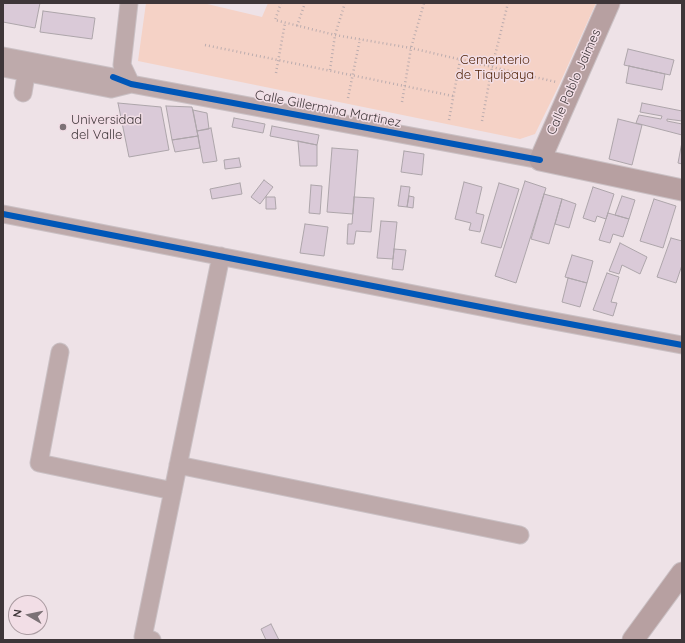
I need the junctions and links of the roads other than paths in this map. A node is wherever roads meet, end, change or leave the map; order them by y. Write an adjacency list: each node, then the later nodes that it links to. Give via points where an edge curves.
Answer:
1 (129, 3): 6 (street, via 122,65)
2 (610, 3): 8 (main road, Calle Pablo Jaimes)
3 (3, 56): 4 (street)
4 (27, 67): 5 (street); 6 (street, Calle Gillermina Martinez, via 112,83); 7 (street)
5 (3, 68)
6 (131, 84): 8 (street, Calle Gillermina Martinez)
7 (23, 93)
8 (540, 160): 9 (main road, Calle Gillermina Martinez)
9 (682, 190)
10 (3, 214): 11 (street)
11 (221, 256): 12 (street); 14 (street)
12 (682, 345)
13 (60, 352): 15 (street, via 39,463)
14 (178, 465): 15 (street); 16 (street)
15 (173, 491): 18 (street, via 143,637)
16 (520, 535)
17 (682, 573): 19 (main road)
18 (152, 640)
19 (633, 640)

